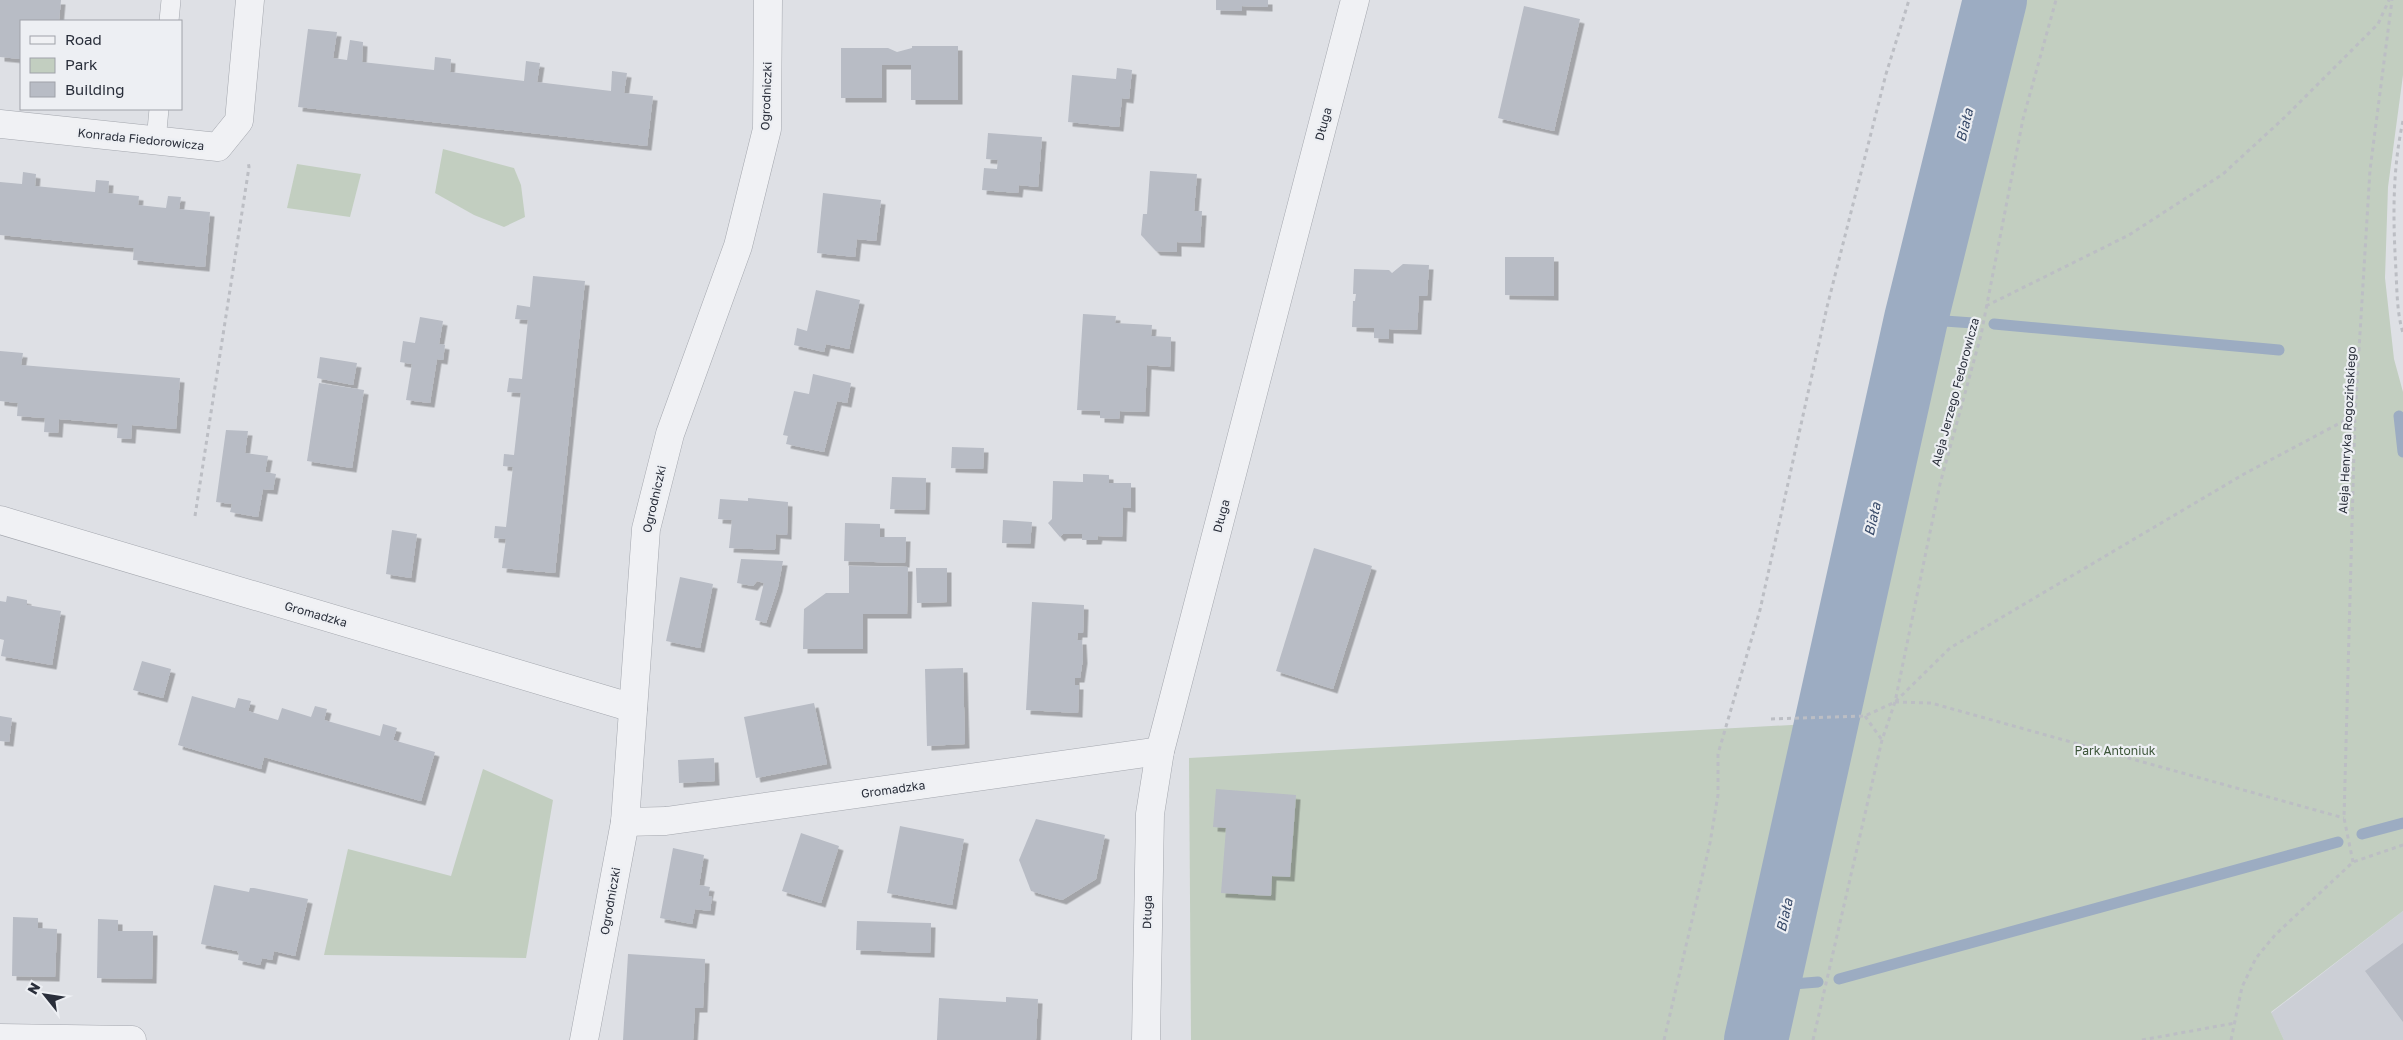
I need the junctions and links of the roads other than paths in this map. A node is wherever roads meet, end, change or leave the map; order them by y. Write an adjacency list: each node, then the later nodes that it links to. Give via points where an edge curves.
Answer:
1 (171, 0): 5 (lane)
2 (250, 0): 8 (street, Konrada Fiedorowicza, via 239,121 218,147)
3 (768, 0): 10 (street, Ogrodniczki, via 767,129 738,246 670,434 646,529)
4 (1355, 0): 11 (street, Długa)
5 (169, 20)
6 (160, 110): 8 (lane)
7 (0, 124): 8 (street, Konrada Fiedorowicza)
8 (156, 141)
9 (0, 520): 10 (street, Gromadzka)
10 (633, 708): 12 (street, Ogrodniczki)
11 (1160, 751): 12 (street, Gromadzka, via 666,821); 16 (street, Długa, via 1150,814)
12 (625, 822): 15 (street, Ogrodniczki)
13 (0, 1038): 14 (street)
14 (132, 1040)
15 (584, 1040)
16 (1146, 1040)

